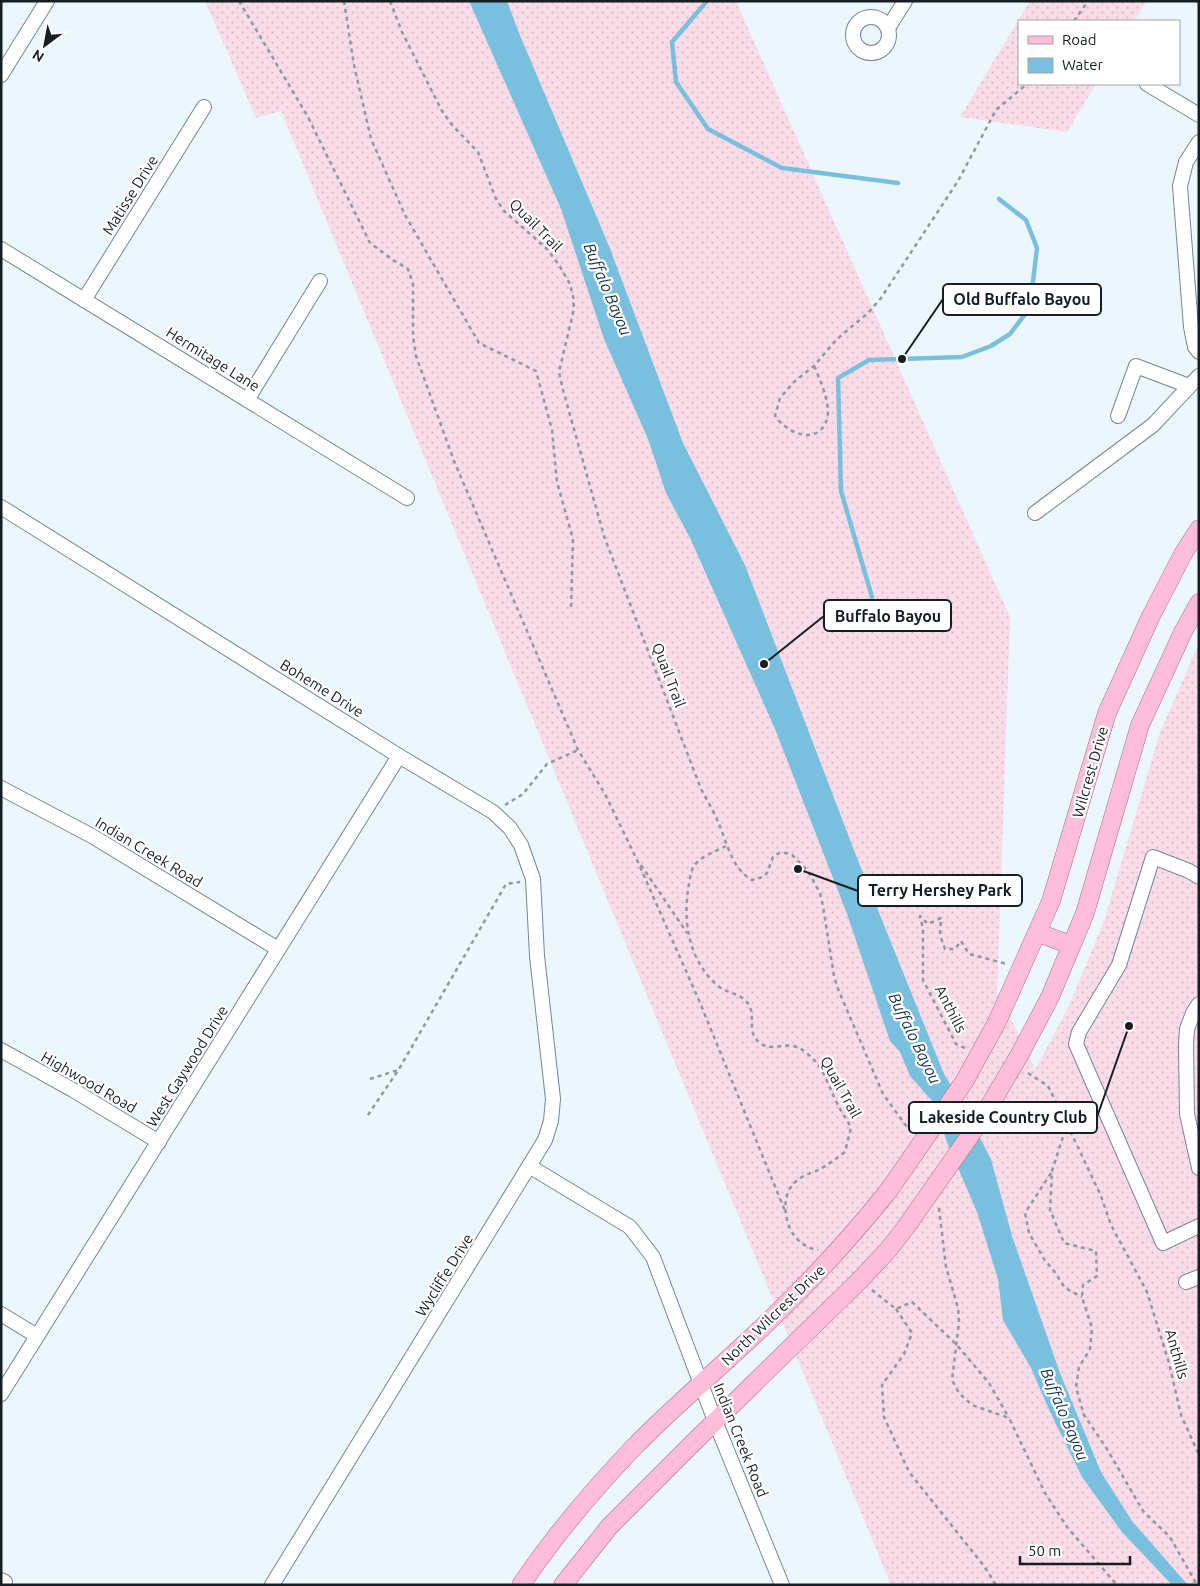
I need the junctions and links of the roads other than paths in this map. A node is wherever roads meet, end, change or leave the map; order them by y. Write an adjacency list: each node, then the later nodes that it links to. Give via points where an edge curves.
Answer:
1 (47, 1): 4 (street)
2 (905, 1): 3 (street)
3 (888, 28)
4 (1, 75)
5 (1149, 85): 7 (street)
6 (204, 107): 11 (street, Matisse Drive)
7 (1199, 115)
8 (1199, 142): 12 (street, via 1186,162 1180,186 1191,327)
9 (1, 249): 11 (street, Hermitage Lane)
10 (320, 281): 14 (street)
11 (84, 300): 14 (street, Hermitage Lane)
12 (1199, 352)
13 (1194, 381): 15 (street, via 1136,366); 18 (street, via 1153,425)
14 (247, 400): 16 (street, Hermitage Lane)
15 (1118, 416)
16 (407, 498)
17 (1, 507): 21 (street, Boheme Drive)
18 (1035, 513)
19 (1199, 529): 24 (main road, Wilcrest Drive, via 1151,616 1107,713 1051,902)
20 (1199, 603): 25 (main road, via 1140,725 1085,913)
21 (399, 756): 26 (street, West Gaywood Drive); 27 (street, Boheme Drive, via 493,812 522,845 533,879)
22 (1, 788): 26 (street, Indian Creek Road, via 92,836)
23 (1199, 877): 34 (street, via 1153,857 1119,965 1079,1032 1076,1044 1163,1243)
24 (1038, 933): 25 (main road); 29 (main road, Wilcrest Drive)
25 (1071, 945): 39 (main road, bridge, via 1050,997 1020,1054 981,1120 906,1228 859,1281)
26 (278, 949): 31 (street, West Gaywood Drive)
27 (536, 956): 32 (street, Wycliffe Drive, via 552,1099 551,1121 545,1140)
28 (1199, 1004): 33 (street, via 1187,1028 1186,1045 1187,1114)
29 (997, 1022): 37 (main road, North Wilcrest Drive, bridge, via 964,1082 889,1190 832,1257 772,1319)
30 (1, 1050): 31 (street, Highwood Road)
31 (159, 1142): 36 (street, West Gaywood Drive)
32 (529, 1166): 37 (street, Indian Creek Road, via 630,1227 653,1257); 40 (street, Wycliffe Drive)
33 (1199, 1168)
34 (1199, 1226)
35 (1, 1314): 36 (street)
36 (37, 1336): 38 (street, West Gaywood Drive)
37 (701, 1384): 39 (street, Indian Creek Road); 41 (main road, North Wilcrest Drive, via 635,1447 585,1501)
38 (1, 1394)
39 (715, 1421): 42 (main road, via 609,1527); 43 (street, Indian Creek Road)
40 (272, 1585)
41 (521, 1585)
42 (563, 1585)
43 (782, 1585)

